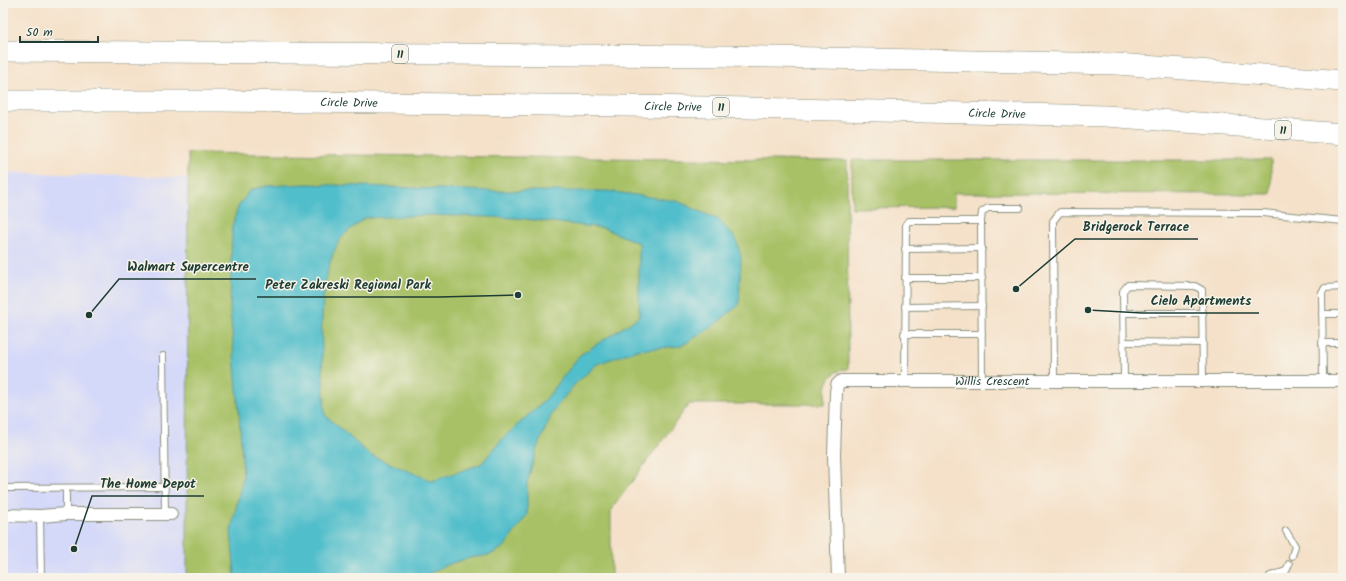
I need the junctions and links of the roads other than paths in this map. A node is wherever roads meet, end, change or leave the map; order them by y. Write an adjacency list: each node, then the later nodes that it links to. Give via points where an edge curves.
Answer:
1 (3, 38): 3 (highway)
2 (3, 51): 3 (highway, 11)
3 (77, 52): 4 (highway, 11, via 796,57 1117,64)
4 (1217, 73): 5 (highway); 6 (highway, 11)
5 (1343, 76)
6 (1343, 81)
7 (3, 101): 8 (highway, Circle Drive / 11)
8 (219, 101): 9 (highway); 10 (highway, Circle Drive / 11, via 1091,115)
9 (3, 112)
10 (1223, 125): 11 (highway, Circle Drive / 11); 12 (highway)
11 (1343, 134)
12 (1343, 142)
13 (1020, 208): 14 (lane, via 988,208 982,212)
14 (981, 221): 16 (lane); 17 (lane, via 909,221 905,226)
15 (1343, 221): 38 (lane, via 1263,213 1060,212 1053,220)
16 (982, 248): 17 (lane); 19 (lane)
17 (905, 249): 18 (lane)
18 (905, 278): 19 (lane); 22 (lane)
19 (982, 278): 21 (lane)
20 (1343, 287): 25 (lane, via 1323,289)
21 (982, 306): 22 (lane); 28 (lane)
22 (904, 307): 27 (lane)
23 (1124, 313): 24 (lane); 24 (lane, via 1123,292 1128,285 1198,286 1202,292); 29 (lane)
24 (1203, 313): 30 (lane)
25 (1322, 314): 26 (lane); 31 (lane)
26 (1343, 314)
27 (904, 334): 28 (lane); 36 (lane)
28 (982, 334): 37 (lane)
29 (1124, 342): 30 (lane); 39 (lane)
30 (1203, 343): 40 (lane)
31 (1322, 343): 32 (lane); 34 (lane)
32 (1343, 343)
33 (163, 356): 41 (lane)
34 (1323, 380): 35 (street, Willis Crescent); 40 (street, Willis Crescent)
35 (1343, 380)
36 (904, 381): 37 (street, Willis Crescent); 53 (street, Willis Crescent, via 841,381 837,385 834,456)
37 (982, 381): 38 (street, Willis Crescent)
38 (1054, 381): 39 (street, Willis Crescent)
39 (1124, 381): 40 (street, Willis Crescent)
40 (1203, 381)
41 (164, 487): 43 (lane); 45 (lane)
42 (3, 488): 43 (lane)
43 (66, 488): 44 (lane)
44 (66, 514): 45 (street); 47 (street)
45 (168, 514)
46 (3, 515): 47 (street)
47 (40, 516): 52 (lane)
48 (1286, 531): 49 (lane, via 1295,546)
49 (1292, 556)
50 (1289, 564): 51 (lane, via 1286,571)
51 (1270, 576)
52 (41, 578)
53 (838, 578)

